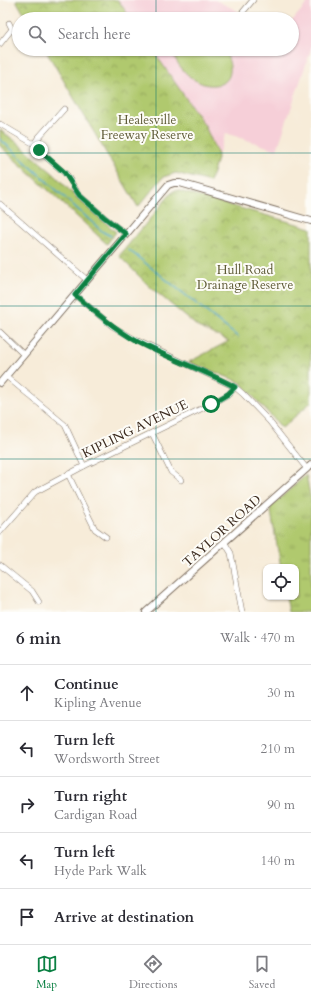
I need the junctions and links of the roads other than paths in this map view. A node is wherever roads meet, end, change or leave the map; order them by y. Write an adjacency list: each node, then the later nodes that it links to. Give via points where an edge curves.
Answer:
1 (253, 0): 2 (street)
2 (243, 12)
3 (12, 28): 4 (street)
4 (0, 44)
5 (64, 109): 7 (street)
6 (0, 124): 7 (street)
7 (34, 144): 10 (street, via 64,172 79,195)
8 (0, 204): 11 (street)
9 (311, 221): 10 (street, via 174,183 163,190)
10 (126, 234): 11 (street)
11 (87, 280): 12 (street)
12 (75, 295): 14 (street); 17 (street, via 112,326 138,341)
13 (0, 332): 14 (street)
14 (24, 355): 15 (street)
15 (6, 376): 16 (street); 19 (street, via 65,426)
16 (0, 383)
17 (235, 387): 18 (street, KIPLING AVENUE, via 228,394); 20 (street)
18 (152, 433): 19 (street, KIPLING AVENUE); 22 (street, via 171,472)
19 (84, 466): 21 (street, KIPLING AVENUE)
20 (309, 467): 25 (street, TAYLOR ROAD)
21 (68, 474): 23 (street, KIPLING AVENUE, via 35,492); 24 (street, via 95,529)
22 (181, 480)
23 (0, 532)
24 (106, 537)
25 (225, 543): 28 (street, TAYLOR ROAD); 29 (street, via 231,552)
26 (0, 565): 27 (street, via 32,591)
27 (39, 602)
28 (146, 612)
29 (242, 612)

